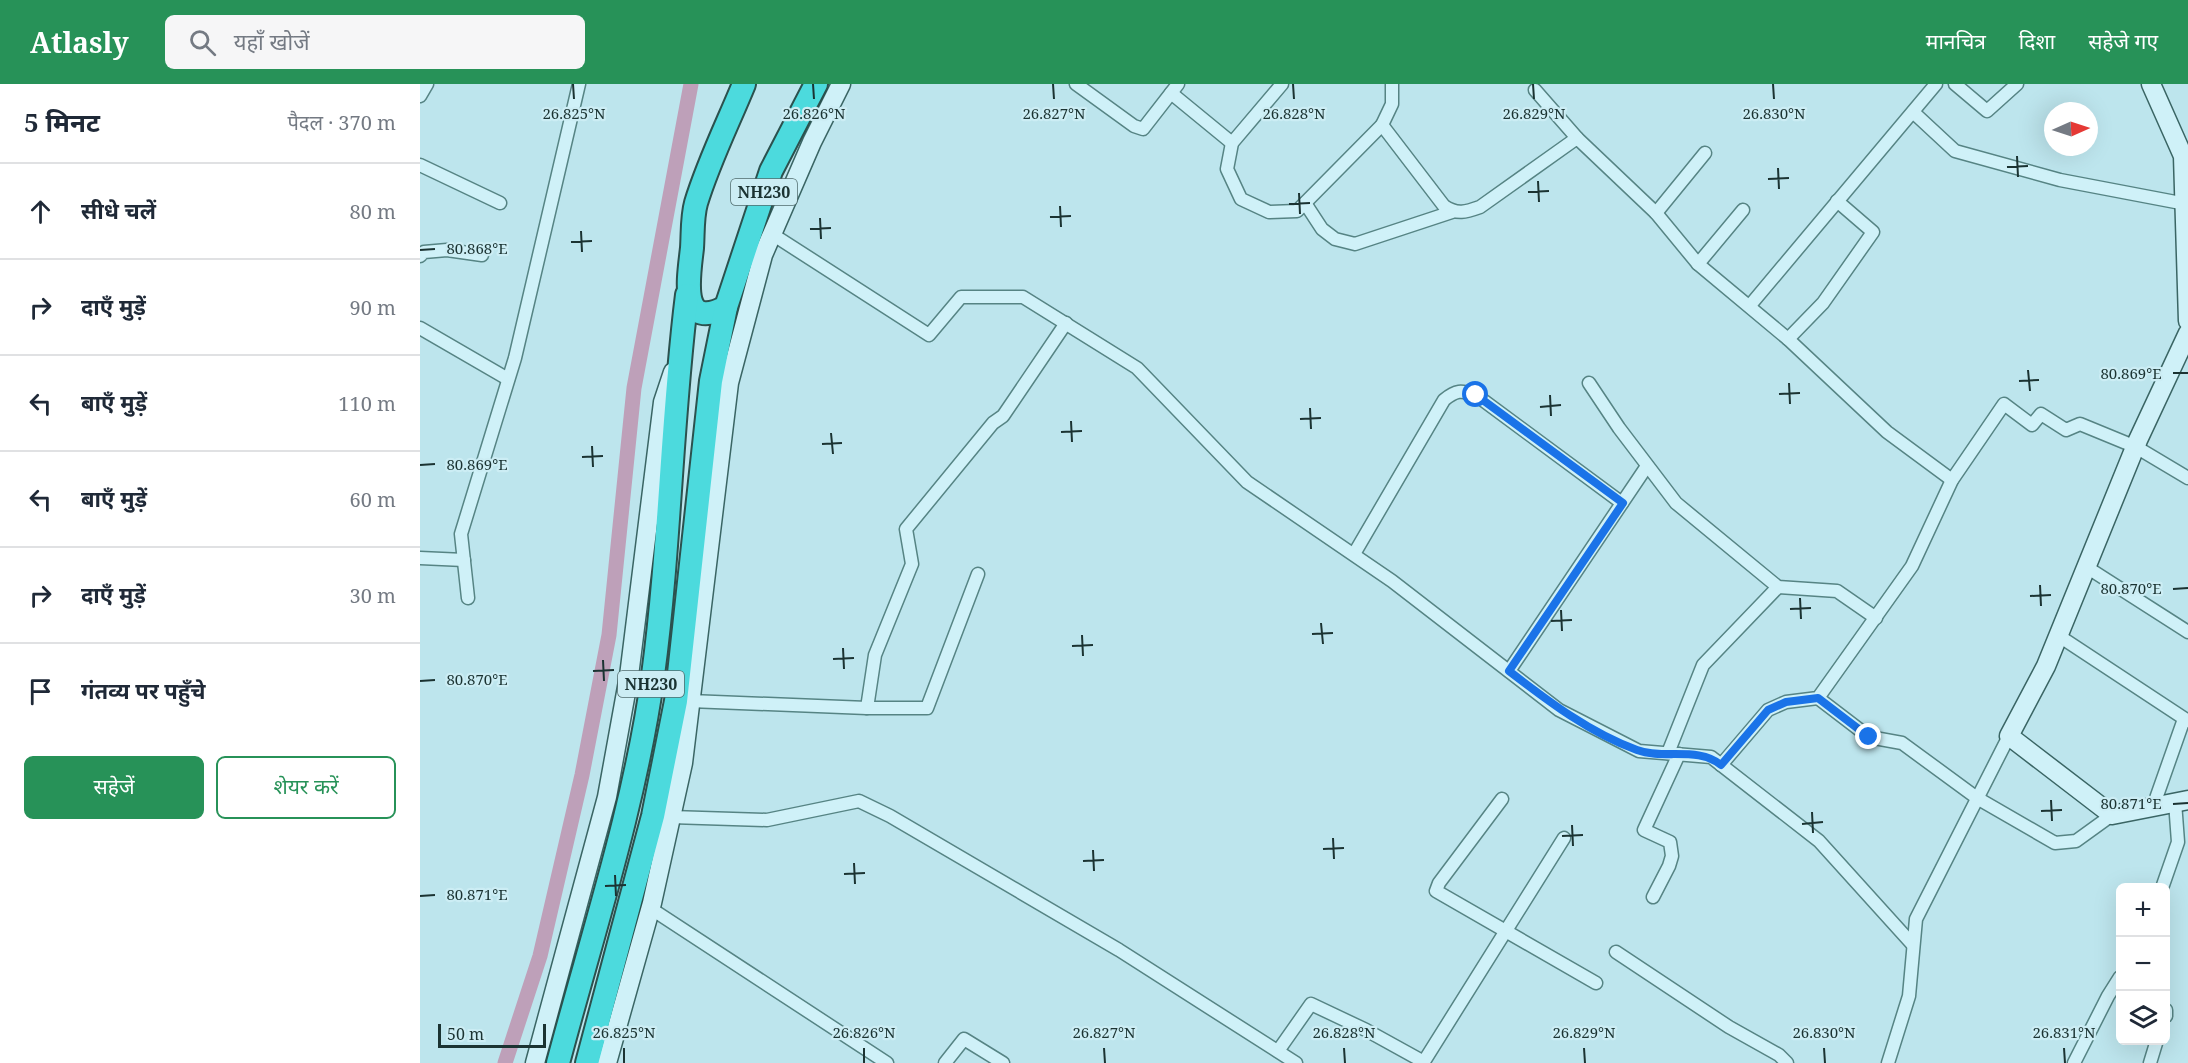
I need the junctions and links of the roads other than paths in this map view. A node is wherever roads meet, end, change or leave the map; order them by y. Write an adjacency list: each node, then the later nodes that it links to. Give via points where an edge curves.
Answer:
1 (579, 84): 41 (street)
2 (744, 84): 32 (highway, NH230, via 696,204)
3 (816, 84): 34 (highway, NH230, via 771,171)
4 (841, 84): 28 (street)
5 (1077, 84): 12 (street, via 1143,129)
6 (1282, 84): 17 (street)
7 (1392, 84): 15 (street, via 1392,104)
8 (1936, 84): 14 (street)
9 (1955, 84): 10 (street, via 1987,111)
10 (2018, 84)
11 (2151, 84): 23 (street, via 2183,156)
12 (1174, 89): 17 (street)
13 (1535, 90): 16 (street)
14 (1913, 112): 20 (street); 23 (street, via 1955,151 2060,180)
15 (1382, 125): 22 (street); 25 (street)
16 (1577, 138): 25 (street, via 1480,207); 26 (street)
17 (1232, 143): 22 (street, via 1227,169 1241,199 1269,212 1297,211)
18 (1705, 153): 26 (street)
19 (420, 165): 21 (street)
20 (1837, 201): 33 (street); 39 (street, via 1873,232 1823,303)
21 (500, 202)
22 (1305, 203): 25 (street, via 1322,229 1335,239 1355,244)
23 (2186, 204): 27 (street)
24 (1743, 210): 31 (street)
25 (1452, 212)
26 (1656, 213): 31 (street)
27 (2187, 228): 35 (street)
28 (772, 234): 36 (street, via 928,335 961,297 1023,297); 60 (street, via 729,383)
29 (482, 255): 30 (street, via 447,250 424,252)
30 (420, 256)
31 (1698, 264): 39 (street)
32 (687, 295): 34 (highway, via 696,309 704,313 714,314); 40 (highway, NH230)
33 (1752, 303)
34 (726, 307): 85 (highway, NH230, via 711,381 676,700 653,816)
35 (2188, 321)
36 (1066, 323): 48 (street, via 1137,368 1247,482); 61 (street, via 1003,416 993,423 906,529 912,564 875,655)
37 (420, 328): 41 (street)
38 (2188, 333): 43 (street)
39 (1788, 339): 46 (street, via 1887,432)
40 (680, 349): 83 (street, via 663,402 629,676 607,797); 84 (highway, NH230, via 652,675 630,792)
41 (508, 379): 50 (street, via 461,534)
42 (1589, 383): 44 (street)
43 (2136, 447): 45 (street); 46 (street, via 2080,424 2066,430 2041,414 2032,425 2004,404); 51 (street)
44 (1647, 466): 47 (street); 53 (street, via 1676,502)
45 (2188, 478)
46 (1952, 480): 55 (street, via 1912,566)
47 (1623, 503): 48 (street, via 1476,395 1454,391 1444,400); 58 (street)
48 (1354, 554): 58 (street)
49 (420, 558): 50 (street)
50 (464, 560): 54 (street)
51 (2088, 568): 56 (street); 57 (street)
52 (978, 574): 61 (street, via 927,708)
53 (1778, 587): 55 (street, via 1837,591); 64 (street, via 1703,664)
54 (468, 598)
55 (1876, 618): 59 (street)
56 (2188, 632)
57 (2059, 636): 62 (street); 63 (street)
58 (1509, 671): 64 (street, via 1559,710 1629,746 1639,751)
59 (1818, 698): 65 (street, via 1786,702 1768,710); 66 (street, via 1869,737 1902,743)
60 (690, 702): 61 (street); 71 (street, via 683,763)
61 (867, 708)
62 (2186, 720): 69 (street)
63 (2009, 736): 66 (street); 70 (street)
64 (1674, 754): 65 (street, via 1711,757); 74 (street, via 1644,830 1670,842 1672,856)
65 (1721, 765): 77 (street, via 1819,841)
66 (1977, 798): 70 (street, via 2055,843 2076,842); 77 (street, via 1916,919)
67 (1502, 799): 76 (street, via 1436,891)
68 (2182, 801): 69 (street); 73 (street, via 2178,842)
69 (2153, 807): 70 (street)
70 (2112, 815)
71 (671, 817): 75 (street); 82 (street, via 767,820 859,801 1119,950)
72 (1564, 838): 76 (street)
73 (2164, 883)
74 (1653, 897)
75 (650, 908): 86 (street); 87 (street)
76 (1508, 931): 79 (street); 91 (street)
77 (1913, 945): 93 (street, via 1909,996)
78 (1616, 952): 92 (street, via 1729,1027 1779,1054)
79 (1596, 983)
80 (2116, 984): 94 (street)
81 (2156, 1045): 95 (street)
82 (1278, 1051): 90 (street); 91 (street, via 1311,1004)
83 (535, 1063)
84 (558, 1063)
85 (587, 1063)
86 (607, 1063)
87 (887, 1063)
88 (945, 1063): 89 (street, via 964,1039)
89 (1003, 1063)
90 (1296, 1063)
91 (1424, 1063)
92 (1787, 1063)
93 (1888, 1063)
94 (2074, 1063)
95 (2150, 1063)

